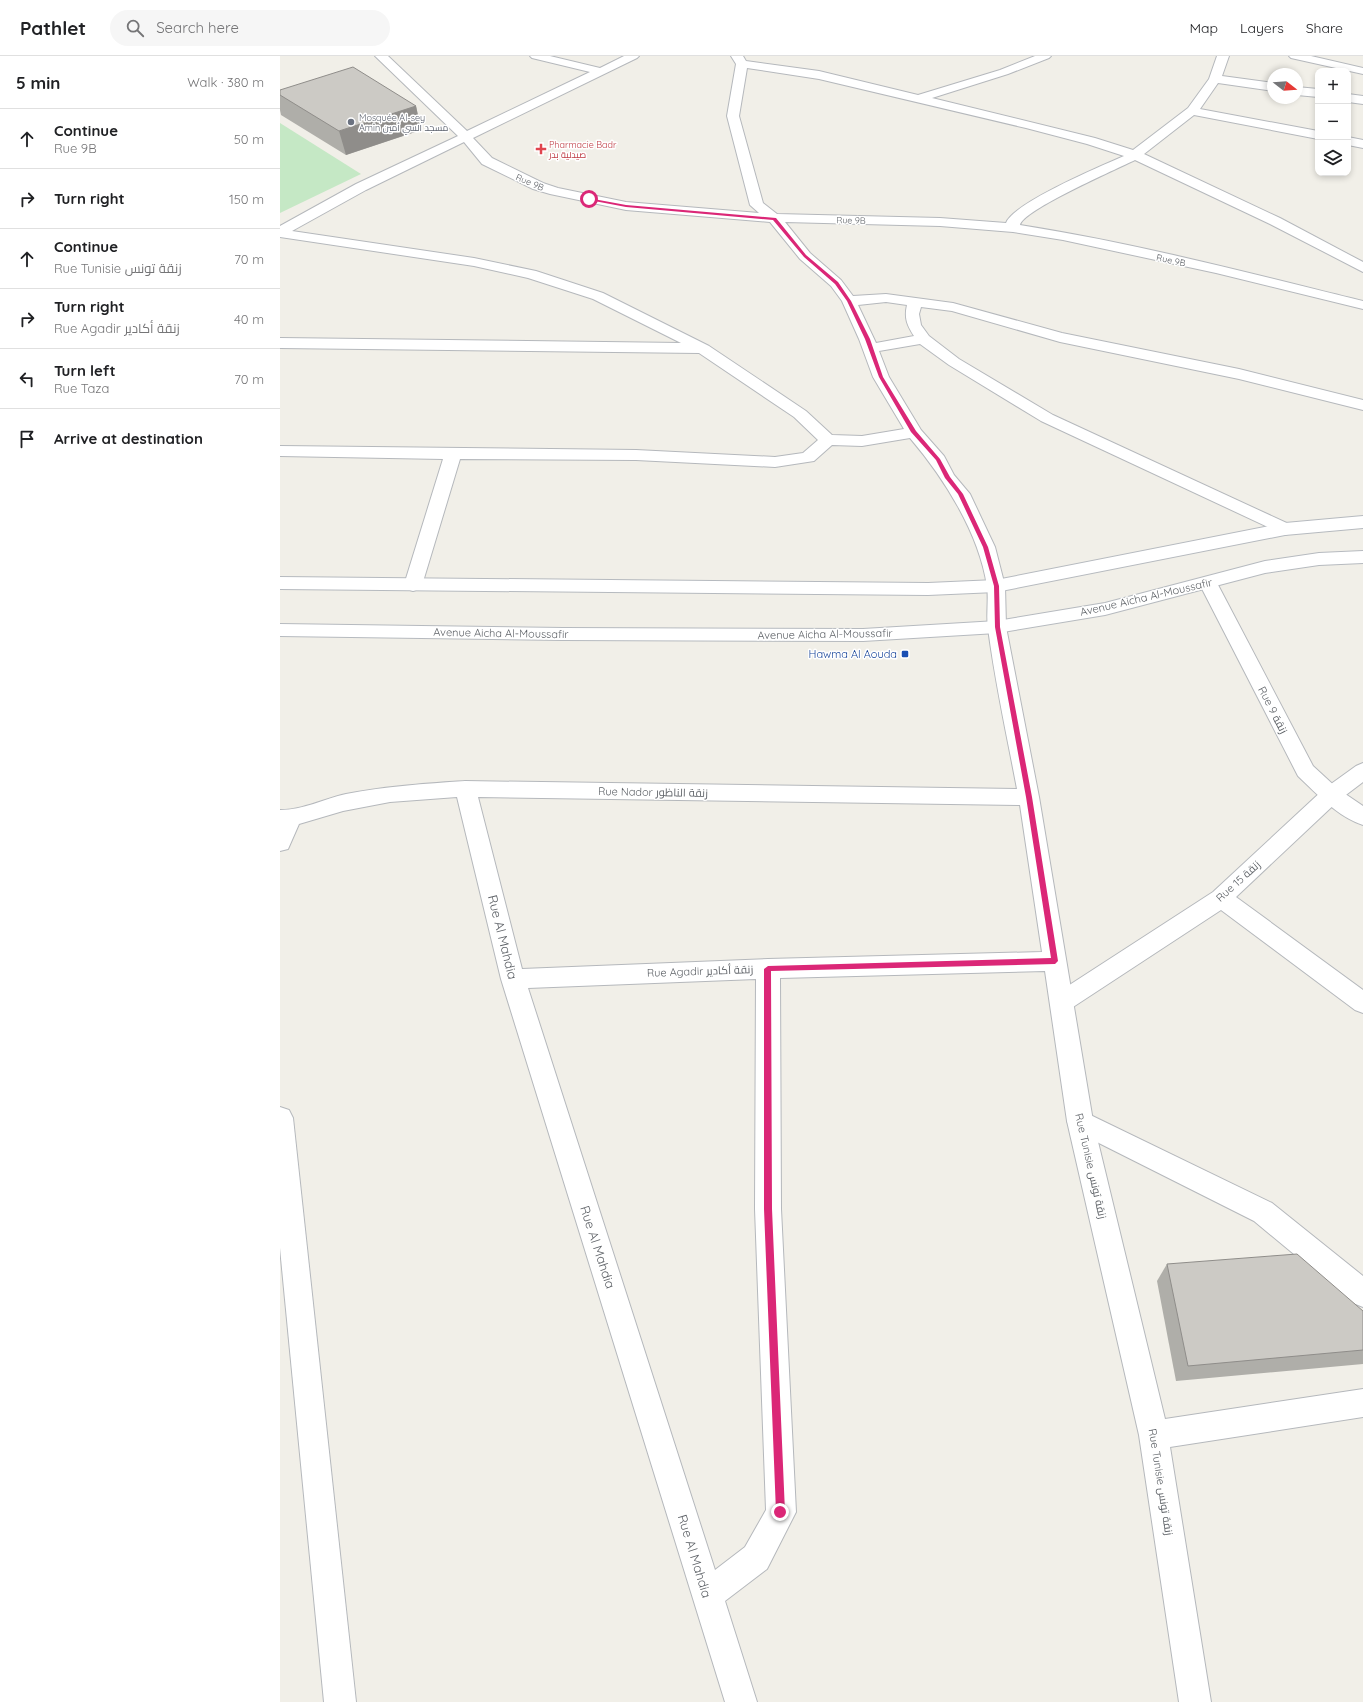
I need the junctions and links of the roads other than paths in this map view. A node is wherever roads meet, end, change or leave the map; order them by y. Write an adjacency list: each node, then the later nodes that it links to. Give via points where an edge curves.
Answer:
1 (381, 56): 19 (street, Rue 9B)
2 (536, 56): 8 (street)
3 (633, 56): 8 (street)
4 (1045, 56): 15 (street, via 1004,72)
5 (1223, 56): 10 (street)
6 (1295, 56): 9 (street)
7 (739, 60): 15 (street, via 819,75); 23 (street, Rue Tunisie زنقة تونس, via 738,101 733,116 756,205)
8 (599, 71): 19 (street)
9 (1363, 71)
10 (1215, 79): 11 (street); 17 (street)
11 (1267, 86)
12 (1303, 92): 13 (street)
13 (1315, 94)
14 (1351, 98): 16 (street)
15 (916, 99): 22 (street)
16 (1363, 100)
17 (1192, 111): 18 (street); 22 (street)
18 (1315, 134)
19 (465, 136): 23 (street, Rue 9B, via 487,161 555,192 626,206); 25 (street, via 361,187)
20 (1351, 142): 21 (street)
21 (1363, 144)
22 (1135, 155): 24 (street, via 1033,206 1016,218); 26 (street, via 1275,221)
23 (774, 218): 24 (street, Rue 9B, via 940,222); 27 (street, Rue Tunisie زنقة تونس, via 805,256 836,283)
24 (1013, 228): 29 (street, Rue 9B, via 1063,236 1216,269)
25 (280, 233): 32 (street, via 474,262 531,274 598,296)
26 (1363, 268)
27 (849, 301): 28 (street, via 886,298); 33 (street, Rue Tunisie زنقة تونس)
28 (915, 303): 30 (street, via 912,314 914,325); 34 (street, via 953,308 1060,336 1238,374)
29 (1363, 305)
30 (923, 339): 33 (street); 40 (street, via 954,362 1047,418)
31 (280, 343): 32 (street)
32 (704, 348): 36 (street, via 800,414)
33 (871, 348): 35 (street, Rue Tunisie زنقة تونس, via 881,377)
34 (1363, 405)
35 (914, 432): 36 (street, via 862,441); 45 (street, Rue Tunisie زنقة تونس, via 938,460 947,478 961,494 986,547)
36 (828, 440): 38 (street, via 808,457 775,462 636,455)
37 (280, 451): 38 (street)
38 (453, 454): 44 (street)
39 (1363, 522): 40 (street)
40 (1285, 528): 45 (street)
41 (1363, 557): 43 (street, Avenue Aicha Al-Moussafir, via 1265,567)
42 (280, 583): 44 (street)
43 (1208, 583): 46 (street, Avenue Aicha Al-Moussafir, via 1105,608); 50 (street, Rue 9 زنقة, via 1305,771)
44 (414, 585): 45 (street, via 928,589)
45 (996, 586): 46 (street, Rue Tunisie زنقة تونس)
46 (997, 627): 47 (street, Avenue Aicha Al-Moussafir, via 863,635); 51 (street, Rue Tunisie زنقة تونس)
47 (280, 630)
48 (1363, 771): 50 (street, Rue 15 زنقة)
49 (465, 789): 51 (street, Rue Nador زنقة الناظور); 53 (street, Rue Nador زنقة الناظور, via 390,794); 58 (street, Rue Al Mahdia)
50 (1330, 795): 52 (street, Rue 9 زنقة); 55 (street, Rue 15 زنقة)
51 (1029, 797): 56 (street, Rue Tunisie زنقة تونس)
52 (1363, 817)
53 (286, 818): 54 (street)
54 (280, 843)
55 (1221, 898): 59 (street, Rue 15 زنقة); 60 (street)
56 (1055, 961): 57 (street, Rue Agadir زنقة أكادير); 59 (street, Rue Tunisie زنقة تونس)
57 (768, 969): 58 (street, Rue Agadir زنقة أكادير); 66 (street, via 768,1209 780,1512 756,1558)
58 (513, 979): 66 (street, Rue Al Mahdia)
59 (1062, 1002): 61 (street, Rue Tunisie زنقة تونس)
60 (1363, 1003)
61 (1080, 1121): 63 (street, via 1263,1212); 65 (street, Rue Tunisie زنقة تونس)
62 (281, 1131): 67 (street)
63 (1363, 1293)
64 (1363, 1403): 65 (street)
65 (1154, 1435): 69 (street, Rue Tunisie زنقة تونس)
66 (708, 1595): 68 (street, Rue Al Mahdia)
67 (340, 1702)
68 (741, 1702)
69 (1196, 1702)

